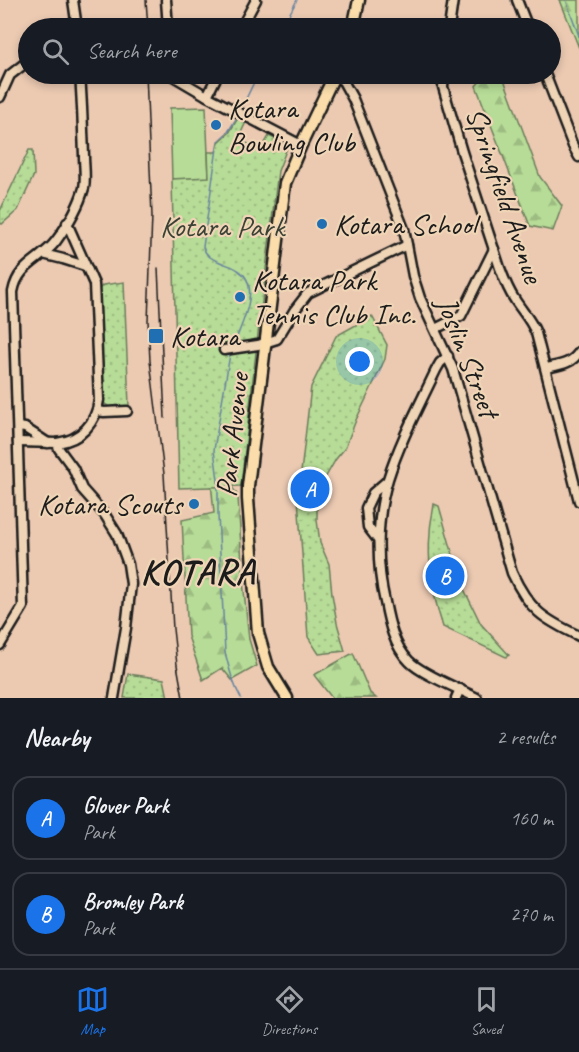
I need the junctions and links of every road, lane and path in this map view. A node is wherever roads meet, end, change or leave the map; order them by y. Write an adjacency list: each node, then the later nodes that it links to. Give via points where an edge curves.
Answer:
1 (73, 0): 7 (street)
2 (166, 0): 8 (street)
3 (255, 0): 9 (street)
4 (359, 0): 10 (main road)
5 (453, 0): 11 (street)
6 (517, 0): 12 (street)
7 (74, 18)
8 (167, 18)
9 (246, 18)
10 (355, 18)
11 (450, 18)
12 (524, 18)
13 (18, 69): 22 (street, via 10,75)
14 (80, 84): 25 (street, via 84,185)
15 (187, 84): 21 (street)
16 (213, 84): 21 (street)
17 (329, 84): 23 (main road, Park Avenue)
18 (345, 84): 26 (street, Joslin Street)
19 (443, 84): 27 (street, Springfield Avenue)
20 (549, 84): 24 (street)
21 (207, 96): 23 (street)
22 (0, 97)
23 (301, 145): 31 (main road, Park Avenue, via 283,190)
24 (579, 157)
25 (67, 223): 28 (street); 29 (street)
26 (407, 245): 30 (street, Joslin Street, via 416,287); 31 (street, via 308,293 278,339)
27 (494, 249): 30 (street, via 461,316); 35 (street, Springfield Avenue, via 506,285 532,323)
28 (43, 254): 29 (street); 38 (street, via 22,271 13,292)
29 (85, 266): 36 (street, via 95,293)
30 (435, 329): 34 (street, Joslin Street)
31 (266, 343): 32 (street); 48 (main road, Park Avenue, via 248,499 258,633 268,666)
32 (224, 350)
33 (579, 352): 35 (street, via 567,363)
34 (448, 356): 41 (street, via 436,370 404,435); 44 (street, Joslin Street, via 520,592 541,615)
35 (546, 368): 42 (street, Springfield Avenue)
36 (98, 411): 37 (street); 40 (street, via 81,434)
37 (127, 411)
38 (18, 427): 39 (street); 40 (street)
39 (18, 442): 40 (street); 45 (street, via 23,607)
40 (52, 443): 47 (street, via 117,534 128,564 131,584)
41 (387, 481): 43 (street); 43 (street, via 373,493 366,508 368,528)
42 (579, 501)
43 (378, 540): 46 (street, via 382,590 396,642 410,663)
44 (579, 636)
45 (0, 645)
46 (460, 689): 49 (street); 50 (street)
47 (114, 698)
48 (287, 698)
49 (456, 698)
50 (477, 698)

